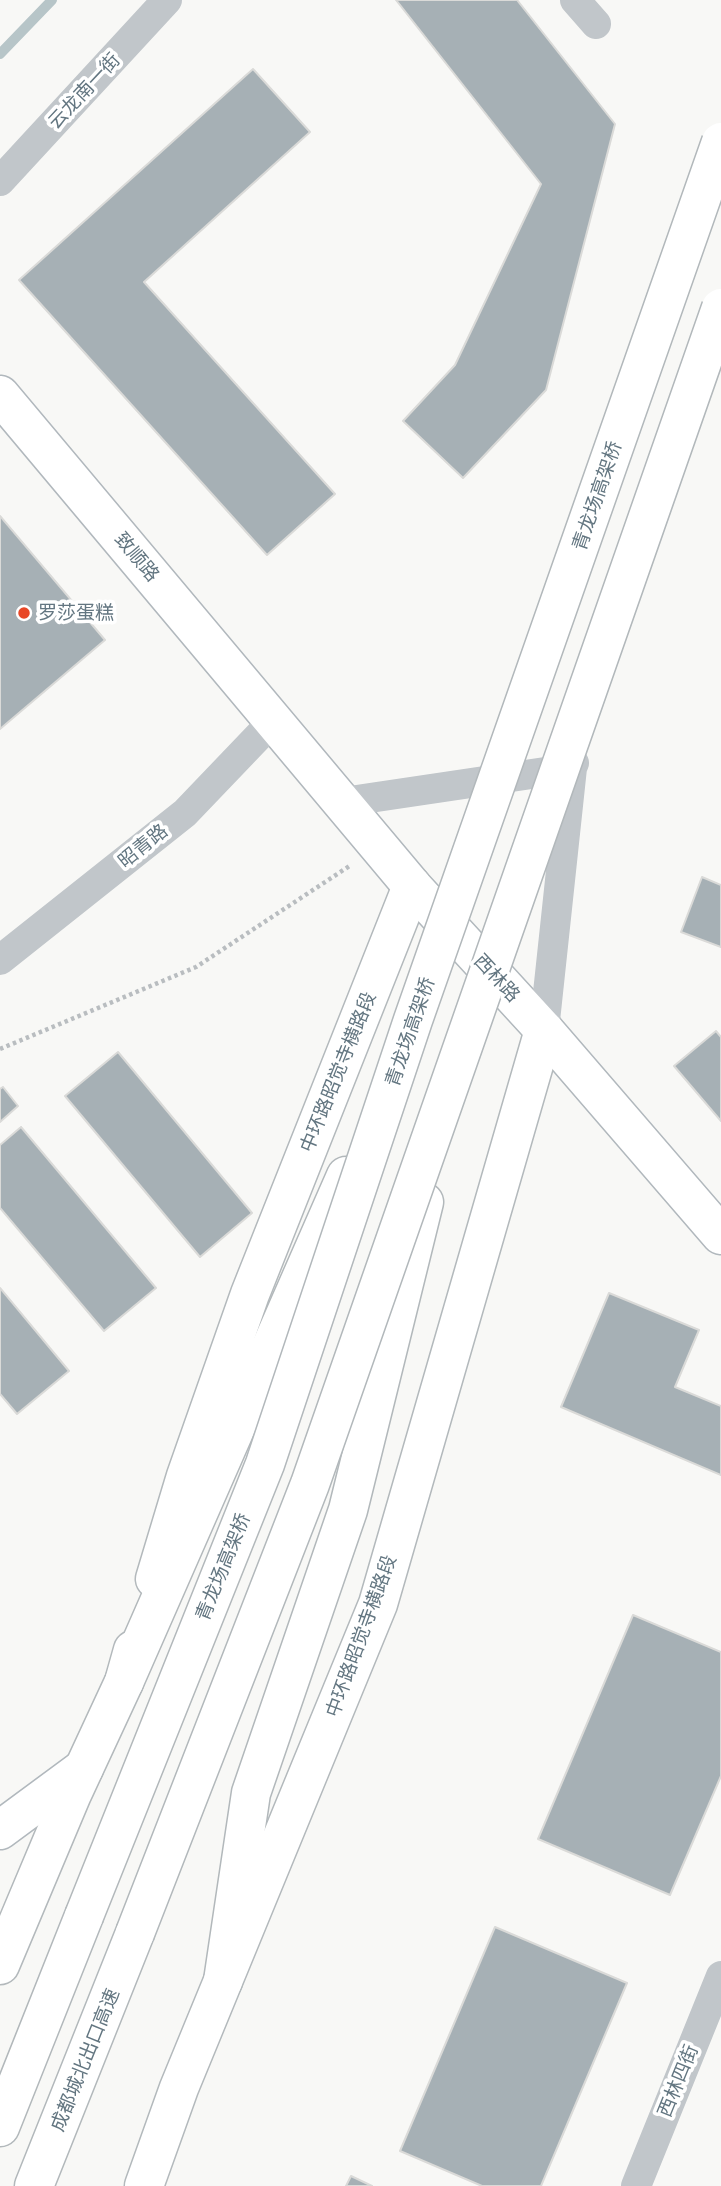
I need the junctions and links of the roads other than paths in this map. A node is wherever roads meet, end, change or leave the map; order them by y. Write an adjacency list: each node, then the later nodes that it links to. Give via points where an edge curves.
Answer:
1 (167, 0): 5 (street, 云龙南一街)
2 (575, 0): 3 (street)
3 (596, 24)
4 (721, 142): 14 (main road, 青龙场高架桥, bridge)
5 (0, 181)
6 (721, 309): 16 (main road, bridge)
7 (721, 335): 10 (street)
8 (0, 395): 9 (main road, 致顺路)
9 (274, 720): 11 (main road, 西林路); 13 (street, 昭青路, via 185,813)
10 (572, 768): 11 (street); 15 (street)
11 (342, 802): 12 (main road, 西林路)
12 (412, 886): 15 (main road, 西林路); 18 (main road, 中环路昭觉寺横路段, via 250,1294 186,1476)
13 (0, 960)
14 (414, 1020): 18 (main road, bridge); 24 (main road, 青龙场高架桥, bridge, via 265,1464)
15 (544, 1030): 17 (main road, 西林路); 23 (main road, 中环路昭觉寺横路段, via 378,1604)
16 (462, 1047): 23 (main road, bridge, via 348,1510 251,1793); 25 (main road, 成都城北出口高速, bridge, via 310,1484)
17 (721, 1235)
18 (124, 1682): 19 (main road, 中环路昭觉寺横路段)
19 (84, 1768): 20 (main road); 21 (main road, 中环路昭觉寺横路段)
20 (0, 1829)
21 (0, 1965)
22 (721, 1976): 27 (street, 西林四街)
23 (223, 1981): 26 (main road, 中环路昭觉寺横路段)
24 (0, 2127)
25 (34, 2186)
26 (144, 2186)
27 (636, 2186)

